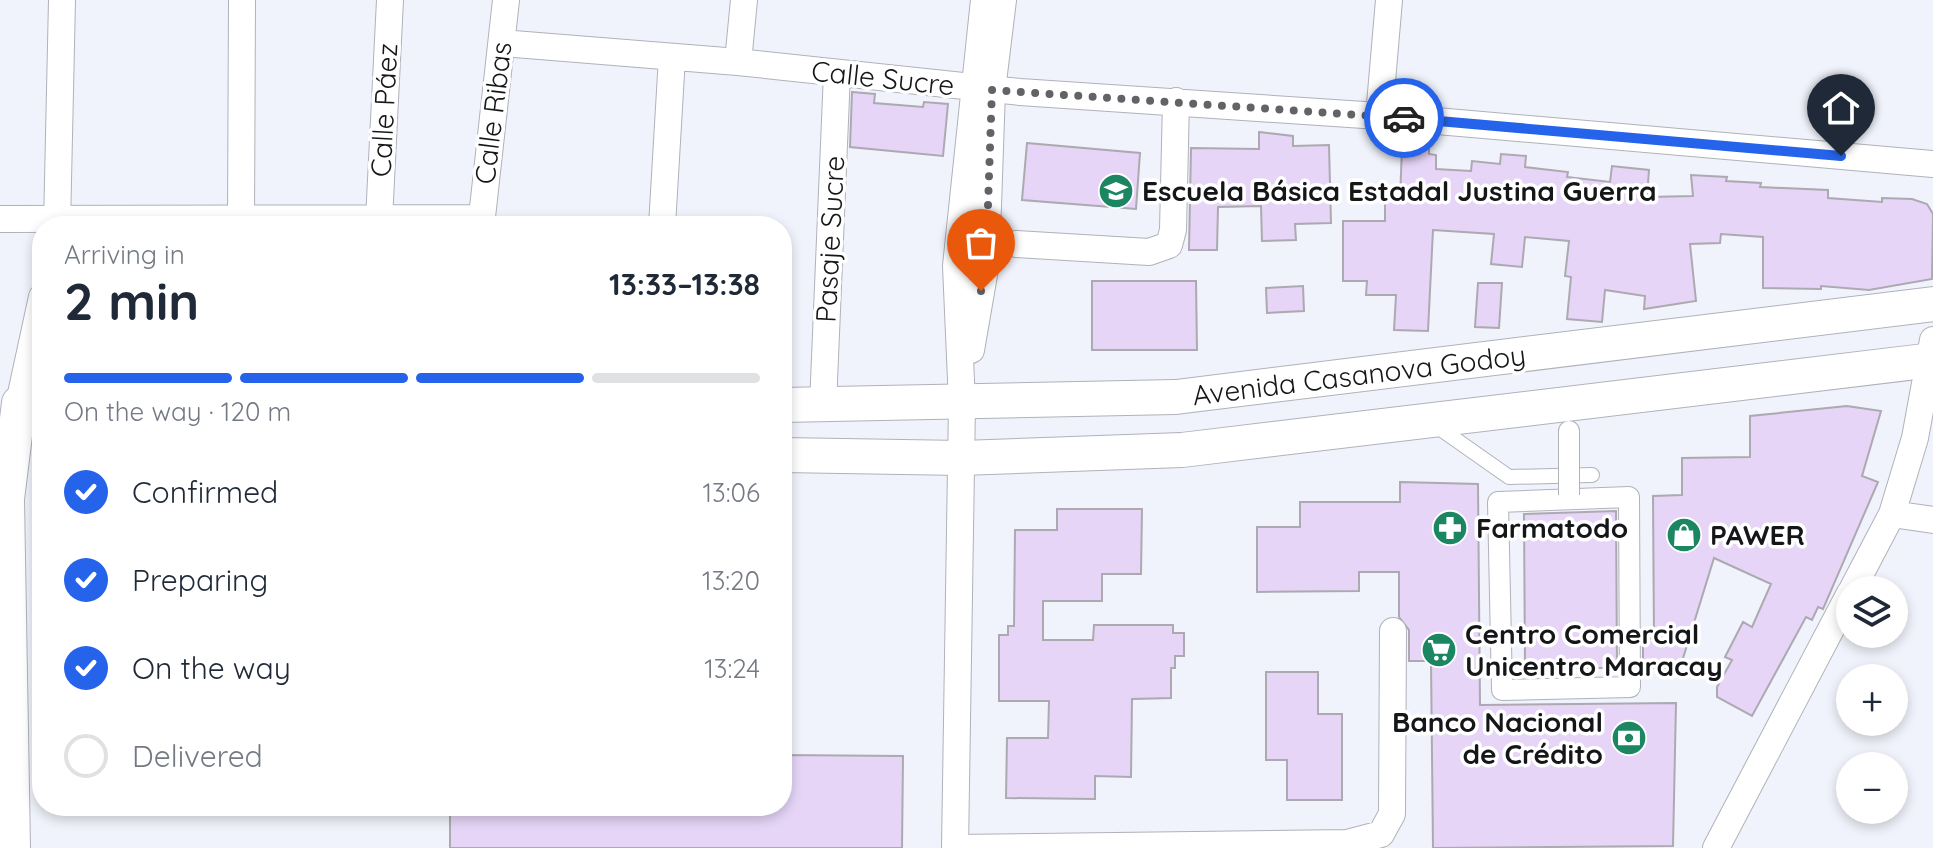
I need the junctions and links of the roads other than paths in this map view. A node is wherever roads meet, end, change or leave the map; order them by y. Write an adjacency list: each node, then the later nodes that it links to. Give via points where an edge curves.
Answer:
1 (62, 0): 17 (street)
2 (242, 0): 18 (street)
3 (390, 0): 19 (street, Calle Páez)
4 (506, 0): 9 (street, Calle Ribas)
5 (744, 0): 11 (street)
6 (984, 0): 13 (street)
7 (1003, 0): 13 (street)
8 (1389, 0): 15 (street)
9 (502, 43): 10 (street, Calle Sucre); 20 (street, Calle Ribas)
10 (672, 57): 11 (street, Calle Sucre); 21 (street)
11 (738, 62): 12 (street, Calle Sucre)
12 (837, 73): 13 (street, Calle Sucre); 31 (street, Pasaje Sucre)
13 (984, 89): 14 (street, Calle Sucre); 29 (street, via 956,266)
14 (1176, 101): 15 (street, Calle Sucre); 24 (street, via 1169,245 1149,252)
15 (1379, 116): 16 (street, Calle Sucre)
16 (1933, 164)
17 (58, 216)
18 (241, 216)
19 (379, 216)
20 (482, 216)
21 (663, 216)
22 (0, 219): 23 (street)
23 (32, 221)
24 (1016, 244)
25 (1933, 304): 29 (street, Avenida Casanova Godoy, via 1176,397)
26 (32, 345): 28 (street)
27 (1931, 353): 32 (street, Avenida Casanova Godoy); 39 (street, via 1915,438)
28 (20, 403): 34 (street)
29 (962, 403): 31 (street, Avenida Casanova Godoy); 36 (street)
30 (792, 405): 31 (street, Avenida Casanova Godoy)
31 (823, 405)
32 (1428, 420): 36 (street, Avenida Casanova Godoy, via 1182,450); 37 (lane, via 1509,477)
33 (1569, 431): 38 (street, bridge)
34 (19, 443): 44 (street, via 7,499)
35 (792, 455): 36 (street, Avenida Casanova Godoy)
36 (962, 458): 45 (street)
37 (1592, 475)
38 (1568, 497): 38 (street, via 1629,497 1630,687 1502,690 1498,502)
39 (1892, 514): 40 (street); 41 (street)
40 (1933, 520)
41 (1859, 576)
42 (1836, 620): 46 (street)
43 (1393, 631): 45 (street, via 1392,814 1381,834 1347,843)
44 (13, 848)
45 (955, 848)
46 (1716, 848)

